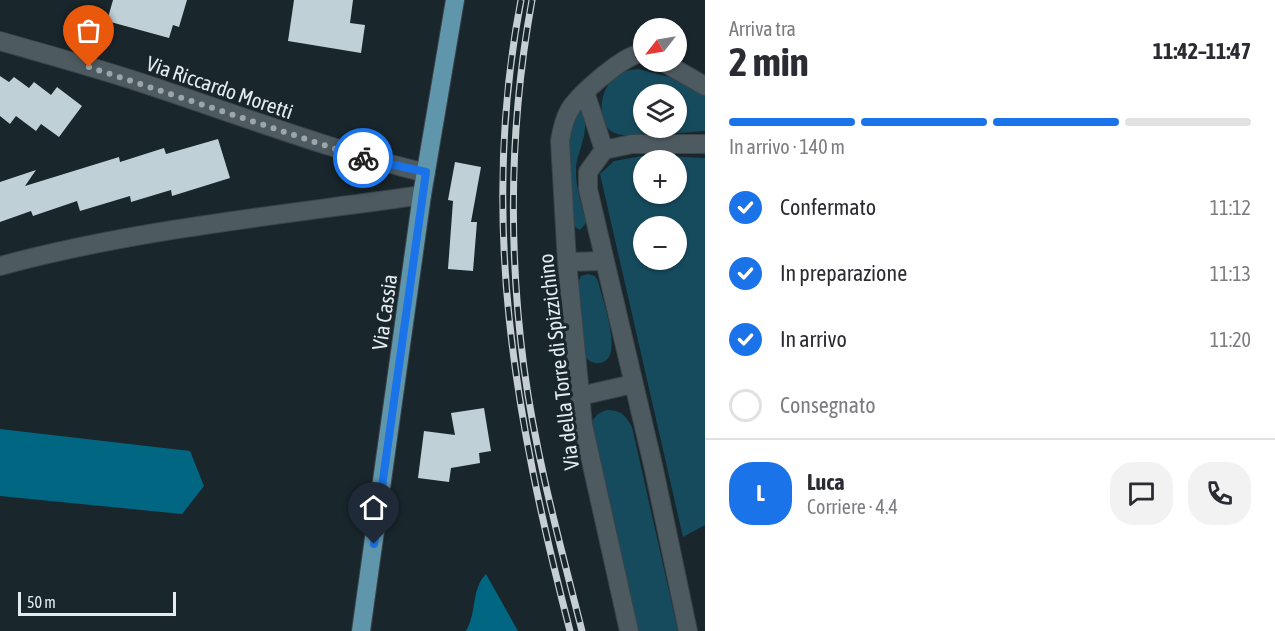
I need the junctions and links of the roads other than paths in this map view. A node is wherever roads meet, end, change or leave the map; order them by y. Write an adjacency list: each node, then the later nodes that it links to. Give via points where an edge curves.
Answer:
1 (455, 0): 9 (main road, Via Cassia)
2 (0, 41): 9 (street, Via Riccardo Moretti, via 156,87 363,158)
3 (633, 56): 6 (street, Via della Torre di Spizzichino)
4 (680, 72): 5 (street)
5 (705, 86)
6 (585, 92): 8 (street); 12 (street, Via della Torre di Spizzichino, via 570,109 560,141)
7 (705, 144): 8 (street, via 632,144)
8 (604, 150): 11 (street, via 588,172 588,189)
9 (426, 172): 10 (main road, Via Cassia)
10 (422, 195): 13 (street, via 208,226); 16 (main road, Via Cassia)
11 (604, 261): 12 (street); 14 (street)
12 (567, 262): 15 (street, Via della Torre di Spizzichino)
13 (0, 266)
14 (633, 384): 15 (street); 18 (street)
15 (580, 396): 17 (street, Via della Torre di Spizzichino, via 590,459)
16 (361, 631)
17 (629, 631)
18 (688, 631)

